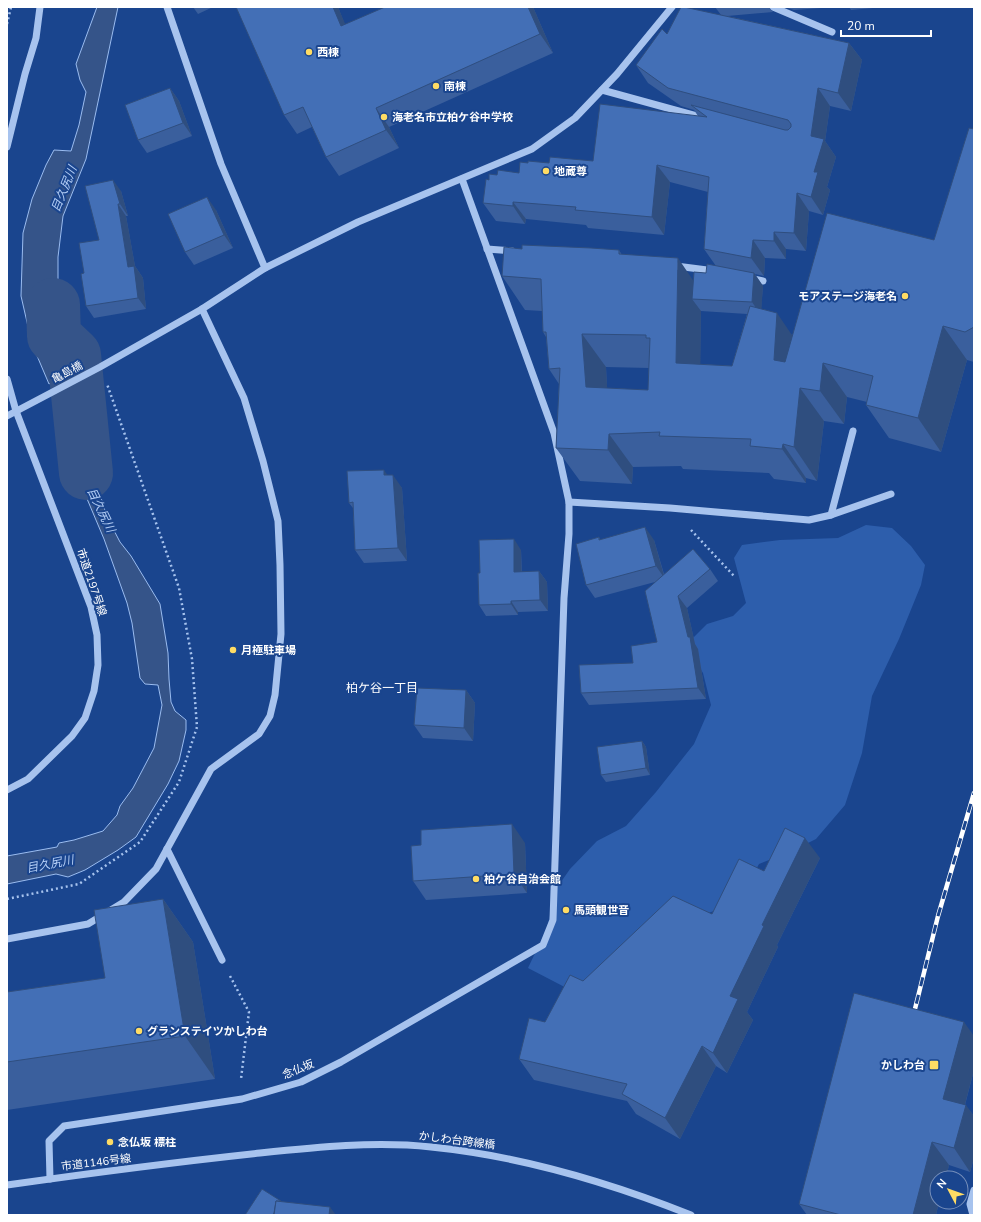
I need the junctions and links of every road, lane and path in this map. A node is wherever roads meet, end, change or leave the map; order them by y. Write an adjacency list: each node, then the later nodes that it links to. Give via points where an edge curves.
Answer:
1 (11, 7): 6 (path)
2 (40, 7): 10 (street, via 36,38)
3 (167, 7): 15 (street, via 221,164)
4 (672, 7): 8 (street, 亀島橋)
5 (773, 7): 7 (street)
6 (7, 24)
7 (832, 32)
8 (602, 90): 9 (street); 11 (street, 亀島橋, via 575,118 532,148)
9 (708, 119)
10 (7, 147)
11 (462, 179): 12 (street, 念仏坂); 15 (street, 亀島橋, via 358,222)
12 (487, 249): 13 (street); 26 (street, 念仏坂, via 554,433)
13 (518, 252)
14 (672, 266): 16 (street)
15 (265, 268): 19 (street, 亀島橋)
16 (725, 273)
17 (740, 276): 18 (street)
18 (763, 280)
19 (202, 309): 20 (street, 亀島橋); 31 (street, via 244,398 278,521 281,634 275,695 270,716 259,734 211,769)
20 (97, 368): 22 (street, 亀島橋); 32 (path, via 179,588 192,659 197,727 179,782 140,842 79,884)
21 (7, 379): 22 (street, 市道2197号線)
22 (16, 411): 23 (street, 亀島橋); 30 (street, 市道2197号線, via 91,607 97,635 98,665 94,691 85,718 72,736 28,780)
23 (7, 416)
24 (853, 431): 28 (street)
25 (891, 494): 28 (street)
26 (569, 502): 27 (street); 39 (street, 念仏坂, via 553,920 543,945 341,1062 300,1082 242,1099 64,1126 48,1141)
27 (670, 508): 28 (street, via 809,520); 29 (path)
28 (831, 515)
29 (734, 576)
30 (7, 790)
31 (167, 849): 33 (street, via 156,869 124,902 88,924); 34 (street)
32 (7, 899)
33 (7, 939)
34 (222, 960): 35 (path, via 249,1012)
35 (242, 1079)
36 (126, 1138): 37 (path)
37 (122, 1148)
38 (211, 1158): 39 (street, 市道1146号線); 42 (street, かしわ台跨線橋, via 373,1144 430,1146 553,1168)
39 (50, 1179): 40 (street, 市道1146号線)
40 (7, 1185)
41 (974, 1190): 43 (street, via 970,1204)
42 (691, 1215)
43 (973, 1215)

